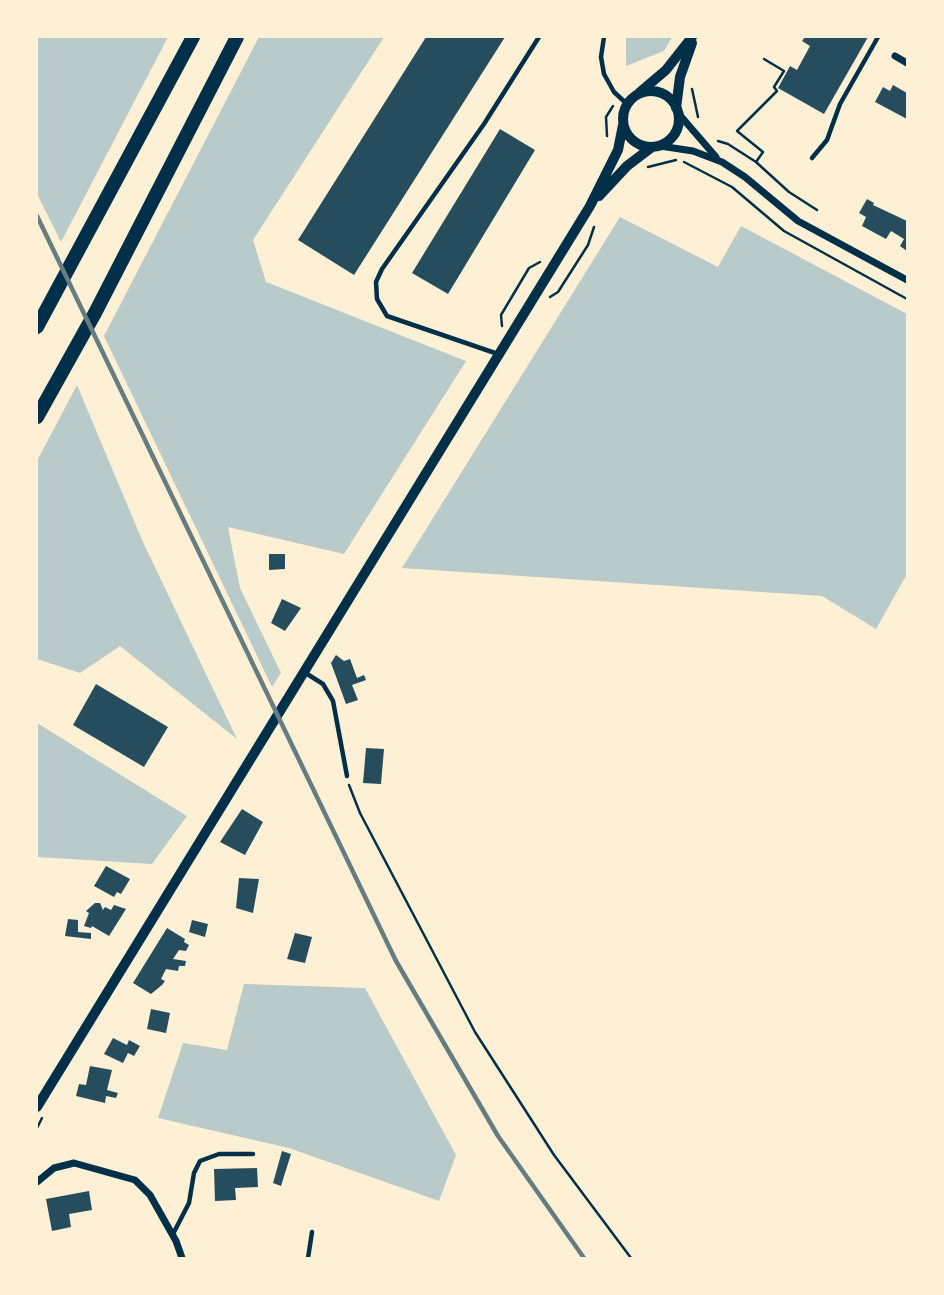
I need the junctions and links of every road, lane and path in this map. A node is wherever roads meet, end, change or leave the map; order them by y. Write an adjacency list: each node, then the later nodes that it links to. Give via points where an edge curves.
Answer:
1 (193, 37): 26 (highway)
2 (237, 37): 29 (highway)
3 (539, 37): 28 (lane, via 376,282 377,299 387,316)
4 (604, 37): 11 (lane, via 602,69)
5 (693, 37): 10 (main road); 12 (main road, via 680,77)
6 (877, 37): 17 (lane, via 840,104 827,140)
7 (895, 56): 9 (street)
8 (764, 59): 19 (path, via 784,71 774,88 777,91 737,131 763,152)
9 (907, 63)
10 (638, 95): 11 (main road); 12 (main road, via 662,94)
11 (623, 101): 13 (main road); 15 (path, via 606,117)
12 (677, 111): 16 (main road, via 675,133); 18 (street)
13 (623, 125): 16 (main road, via 632,140); 20 (main road, via 618,150)
14 (712, 139): 19 (path)
15 (607, 143)
16 (656, 146): 18 (street, via 693,151); 20 (main road, via 627,166)
17 (812, 158)
18 (722, 162): 24 (street, via 798,221)
19 (756, 162): 21 (path)
20 (590, 206): 28 (main road)
21 (817, 211)
22 (595, 221): 25 (path, via 582,254 558,292)
23 (544, 260): 27 (path, via 529,268 501,315)
24 (907, 280)
25 (547, 298)
26 (37, 327)
27 (502, 330)
28 (499, 354): 30 (main road)
29 (37, 417)
30 (304, 671): 31 (lane, via 323,684 332,701); 32 (main road)
31 (347, 776): 39 (path, via 360,813 475,1031 555,1155)
32 (37, 1107)
33 (253, 1154): 36 (lane, via 219,1154 200,1161)
34 (37, 1182): 36 (street, via 54,1168 74,1163 129,1178 146,1189)
35 (312, 1232): 38 (lane)
36 (173, 1234): 37 (street)
37 (182, 1258)
38 (308, 1258)
39 (632, 1258)

